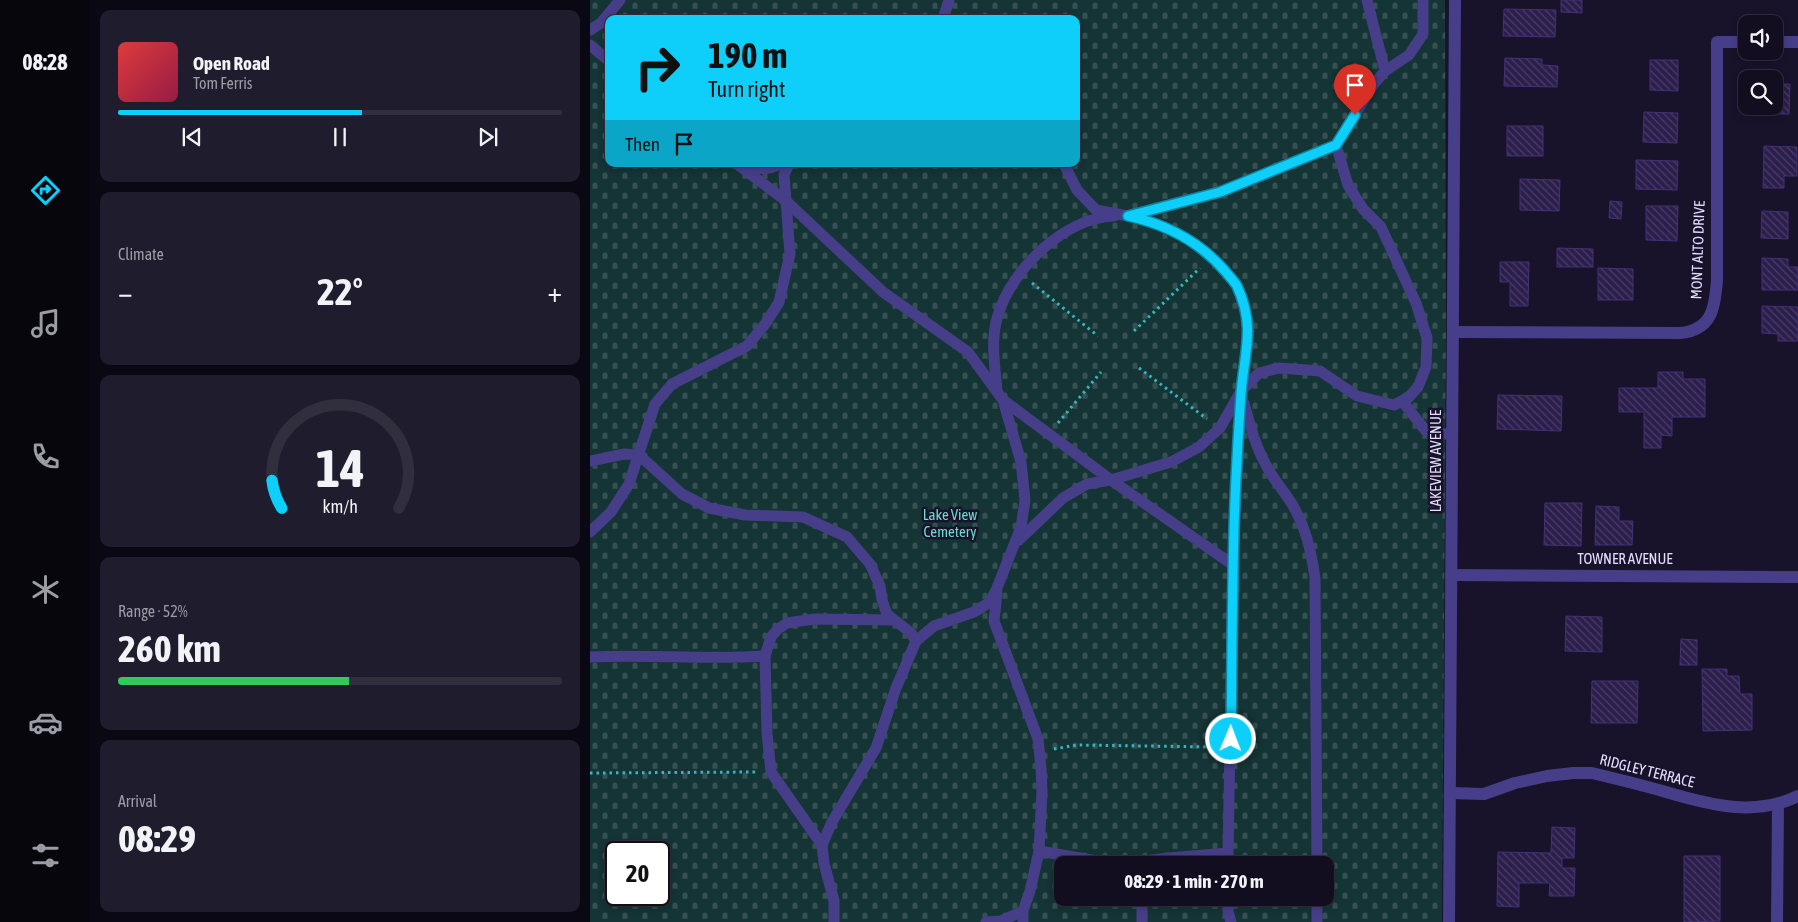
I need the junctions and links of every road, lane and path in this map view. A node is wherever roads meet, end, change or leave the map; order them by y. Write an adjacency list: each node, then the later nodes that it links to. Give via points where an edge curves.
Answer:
1 (620, 0): 6 (lane)
2 (949, 0): 7 (lane)
3 (1367, 0): 15 (lane)
4 (1423, 0): 15 (lane, via 1423,34 1409,55)
5 (1455, 0): 27 (street, LAKEVIEW AVENUE)
6 (607, 15)
7 (945, 15)
8 (605, 17): 9 (lane)
9 (590, 30)
10 (1738, 42): 27 (street, MONT ALTO DRIVE, via 1718,42 1716,287 1711,312 1703,325 1698,330 1680,333)
11 (1783, 42): 12 (street)
12 (1798, 42)
13 (590, 45): 14 (lane)
14 (605, 58)
15 (1385, 71): 16 (lane)
16 (1336, 145): 23 (lane, via 1220,192); 33 (lane, via 1348,185 1363,209 1381,227 1416,303 1427,338 1426,367 1418,387)
17 (741, 167): 22 (lane)
18 (752, 167): 19 (lane)
19 (775, 167)
20 (787, 167): 22 (lane)
21 (1066, 167): 23 (lane, via 1077,190 1096,210)
22 (785, 200): 32 (lane, via 883,292 968,352); 37 (lane, via 790,254 779,302 747,346 672,384 655,404)
23 (1128, 216): 24 (lane, via 1174,232); 25 (lane, via 1100,218 1070,229 1025,266)
24 (1211, 257): 26 (path); 31 (lane, via 1236,284 1245,309 1248,331)
25 (1020, 274): 28 (path); 32 (lane, via 998,315 995,330 994,352)
26 (1134, 331)
27 (1453, 332): 36 (street, LAKEVIEW AVENUE)
28 (1098, 336)
29 (1139, 368): 34 (path)
30 (1101, 372): 35 (path)
31 (1241, 391): 33 (lane, via 1260,373 1279,368 1320,371 1357,396 1394,405); 34 (lane); 42 (lane); 62 (lane, via 1254,440 1303,525 1311,548 1315,578)
32 (1000, 396): 35 (lane); 41 (lane, via 1021,462 1025,500)
33 (1402, 401): 36 (lane, via 1426,431)
34 (1220, 428): 39 (lane, via 1199,446 1171,462)
35 (1049, 433): 39 (lane)
36 (1452, 435): 43 (street, LAKEVIEW AVENUE)
37 (639, 454): 38 (lane); 40 (lane, via 629,484 611,512); 46 (lane, via 682,494 709,508 745,515 803,517 847,537 870,564 887,614)
38 (590, 460)
39 (1111, 480): 41 (lane, via 1087,484 1063,498); 42 (lane)
40 (590, 532)
41 (1016, 543): 45 (lane)
42 (1233, 565): 51 (lane)
43 (1451, 575): 44 (street, TOWNER AVENUE); 54 (street, LAKEVIEW AVENUE)
44 (1798, 577)
45 (997, 588): 47 (lane, via 990,602 974,612 934,626); 50 (lane, via 994,621 1030,714)
46 (894, 620): 47 (lane); 48 (lane, via 814,619 787,623 772,637)
47 (916, 641): 57 (lane, via 876,748)
48 (765, 656): 49 (lane); 52 (lane)
49 (590, 657)
50 (1040, 755): 51 (path, via 1059,747 1077,745 1214,746); 58 (lane)
51 (1230, 757): 59 (lane)
52 (771, 772): 53 (path); 57 (lane)
53 (590, 774)
54 (1450, 794): 56 (street, RIDGLEY TERRACE, via 1484,794 1547,776 1592,773 1719,806 1755,808); 72 (street, LAKEVIEW AVENUE)
55 (1798, 796): 56 (street, RIDGLEY TERRACE)
56 (1778, 804): 73 (street)
57 (822, 845): 67 (lane, via 834,900)
58 (1039, 852): 60 (lane); 66 (lane)
59 (1228, 853): 61 (lane)
60 (1066, 856)
61 (1193, 856)
62 (1317, 856)
63 (1141, 906): 69 (lane)
64 (1228, 906): 70 (lane)
65 (1317, 906): 71 (lane)
66 (1023, 917): 68 (lane)
67 (834, 922)
68 (986, 922)
69 (1142, 922)
70 (1231, 922)
71 (1317, 922)
72 (1449, 922)
73 (1777, 922)

